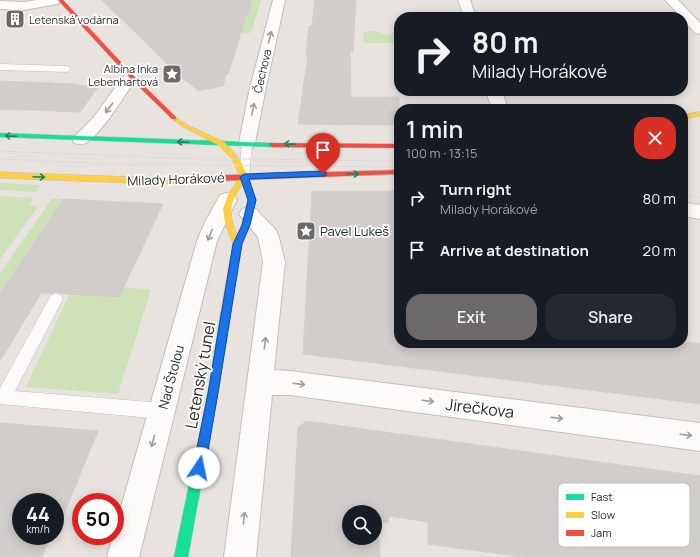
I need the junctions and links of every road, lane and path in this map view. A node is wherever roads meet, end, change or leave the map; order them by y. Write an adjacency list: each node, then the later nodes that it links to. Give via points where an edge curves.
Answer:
1 (57, 0): 6 (street, via 24,6)
2 (60, 0): 13 (main road)
3 (279, 0): 18 (street, Čechova, one-way to 3)
4 (464, 0): 7 (street)
5 (671, 0): 8 (street)
6 (0, 5)
7 (468, 12)
8 (683, 12)
9 (688, 18): 10 (street)
10 (700, 30)
11 (0, 67): 12 (lane)
12 (67, 69)
13 (131, 76): 17 (street, one-way to 17, via 99,121); 19 (main road, via 173,117 187,127)
14 (700, 114): 15 (main road)
15 (688, 116)
16 (0, 135): 17 (main road, one-way to 16)
17 (80, 139): 19 (main road, one-way to 17)
18 (247, 143): 19 (main road); 20 (main road, one-way to 18); 23 (lane)
19 (222, 144): 23 (main road, Letenský tunel, via 235,158)
20 (394, 146)
21 (394, 172): 23 (main road, Milady Horákové, one-way to 21)
22 (0, 175): 23 (main road, Milady Horákové, one-way to 23, via 139,181)
23 (244, 177): 24 (main road); 27 (main road, Letenský tunel, via 252,200)
24 (227, 200): 28 (main road, via 226,211); 31 (street, Nad Štolou, one-way to 31, via 207,241)
25 (688, 210): 26 (street)
26 (700, 212)
27 (249, 214): 28 (main road, Letenský tunel); 30 (street, one-way to 27, via 274,262 268,234)
28 (237, 244): 34 (main road, Letenský tunel, via 213,393)
29 (56, 299): 31 (lane, via 3,398)
30 (260, 382): 32 (street, Jirečkova, one-way to 32, via 290,383); 35 (street, one-way to 30)
31 (162, 410): 33 (street, Nad Štolou, one-way to 33)
32 (700, 437)
33 (123, 557)
34 (181, 557)
35 (240, 557)

